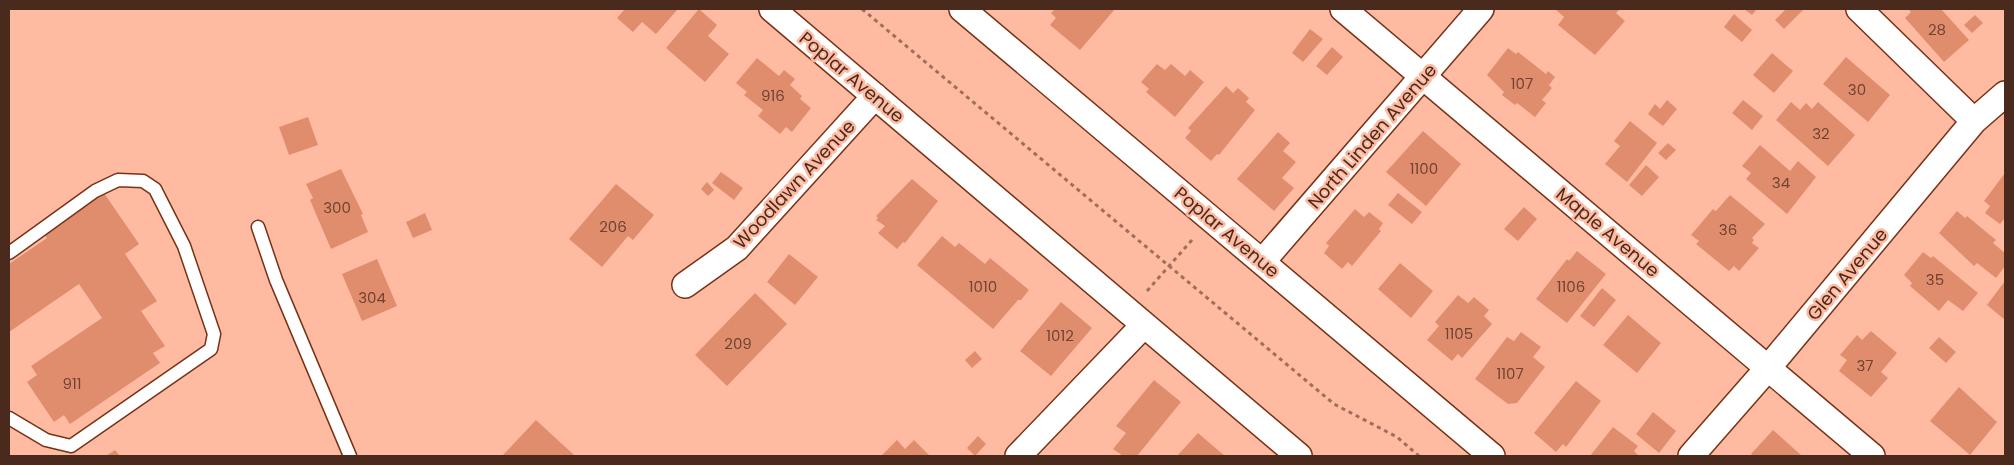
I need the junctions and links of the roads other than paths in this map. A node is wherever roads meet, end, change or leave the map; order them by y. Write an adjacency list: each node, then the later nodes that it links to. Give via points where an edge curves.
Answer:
1 (772, 9): 8 (street, Poplar Avenue)
2 (1343, 9): 6 (street, Maple Avenue)
3 (1481, 9): 6 (street, North Linden Avenue)
4 (1859, 9): 9 (street)
5 (966, 10): 12 (street, Poplar Avenue)
6 (1423, 76): 12 (street, North Linden Avenue); 15 (street, Maple Avenue)
7 (2005, 94): 9 (street, Glen Avenue)
8 (874, 96): 13 (street, Woodlawn Avenue, via 737,248); 14 (street, Poplar Avenue)
9 (1974, 121): 15 (street, Glen Avenue)
10 (258, 227): 17 (lane, via 276,280)
11 (9, 253): 16 (lane, via 95,191 118,180 142,181 155,189 184,246 214,334 211,349 71,446 46,440)
12 (1262, 262): 20 (street, Poplar Avenue)
13 (685, 284)
14 (1136, 318): 18 (street); 19 (street, Poplar Avenue)
15 (1768, 368): 21 (street, Glen Avenue); 22 (street, Maple Avenue)
16 (9, 418)
17 (350, 456)
18 (1018, 456)
19 (1299, 456)
20 (1492, 456)
21 (1691, 456)
22 (1872, 456)

